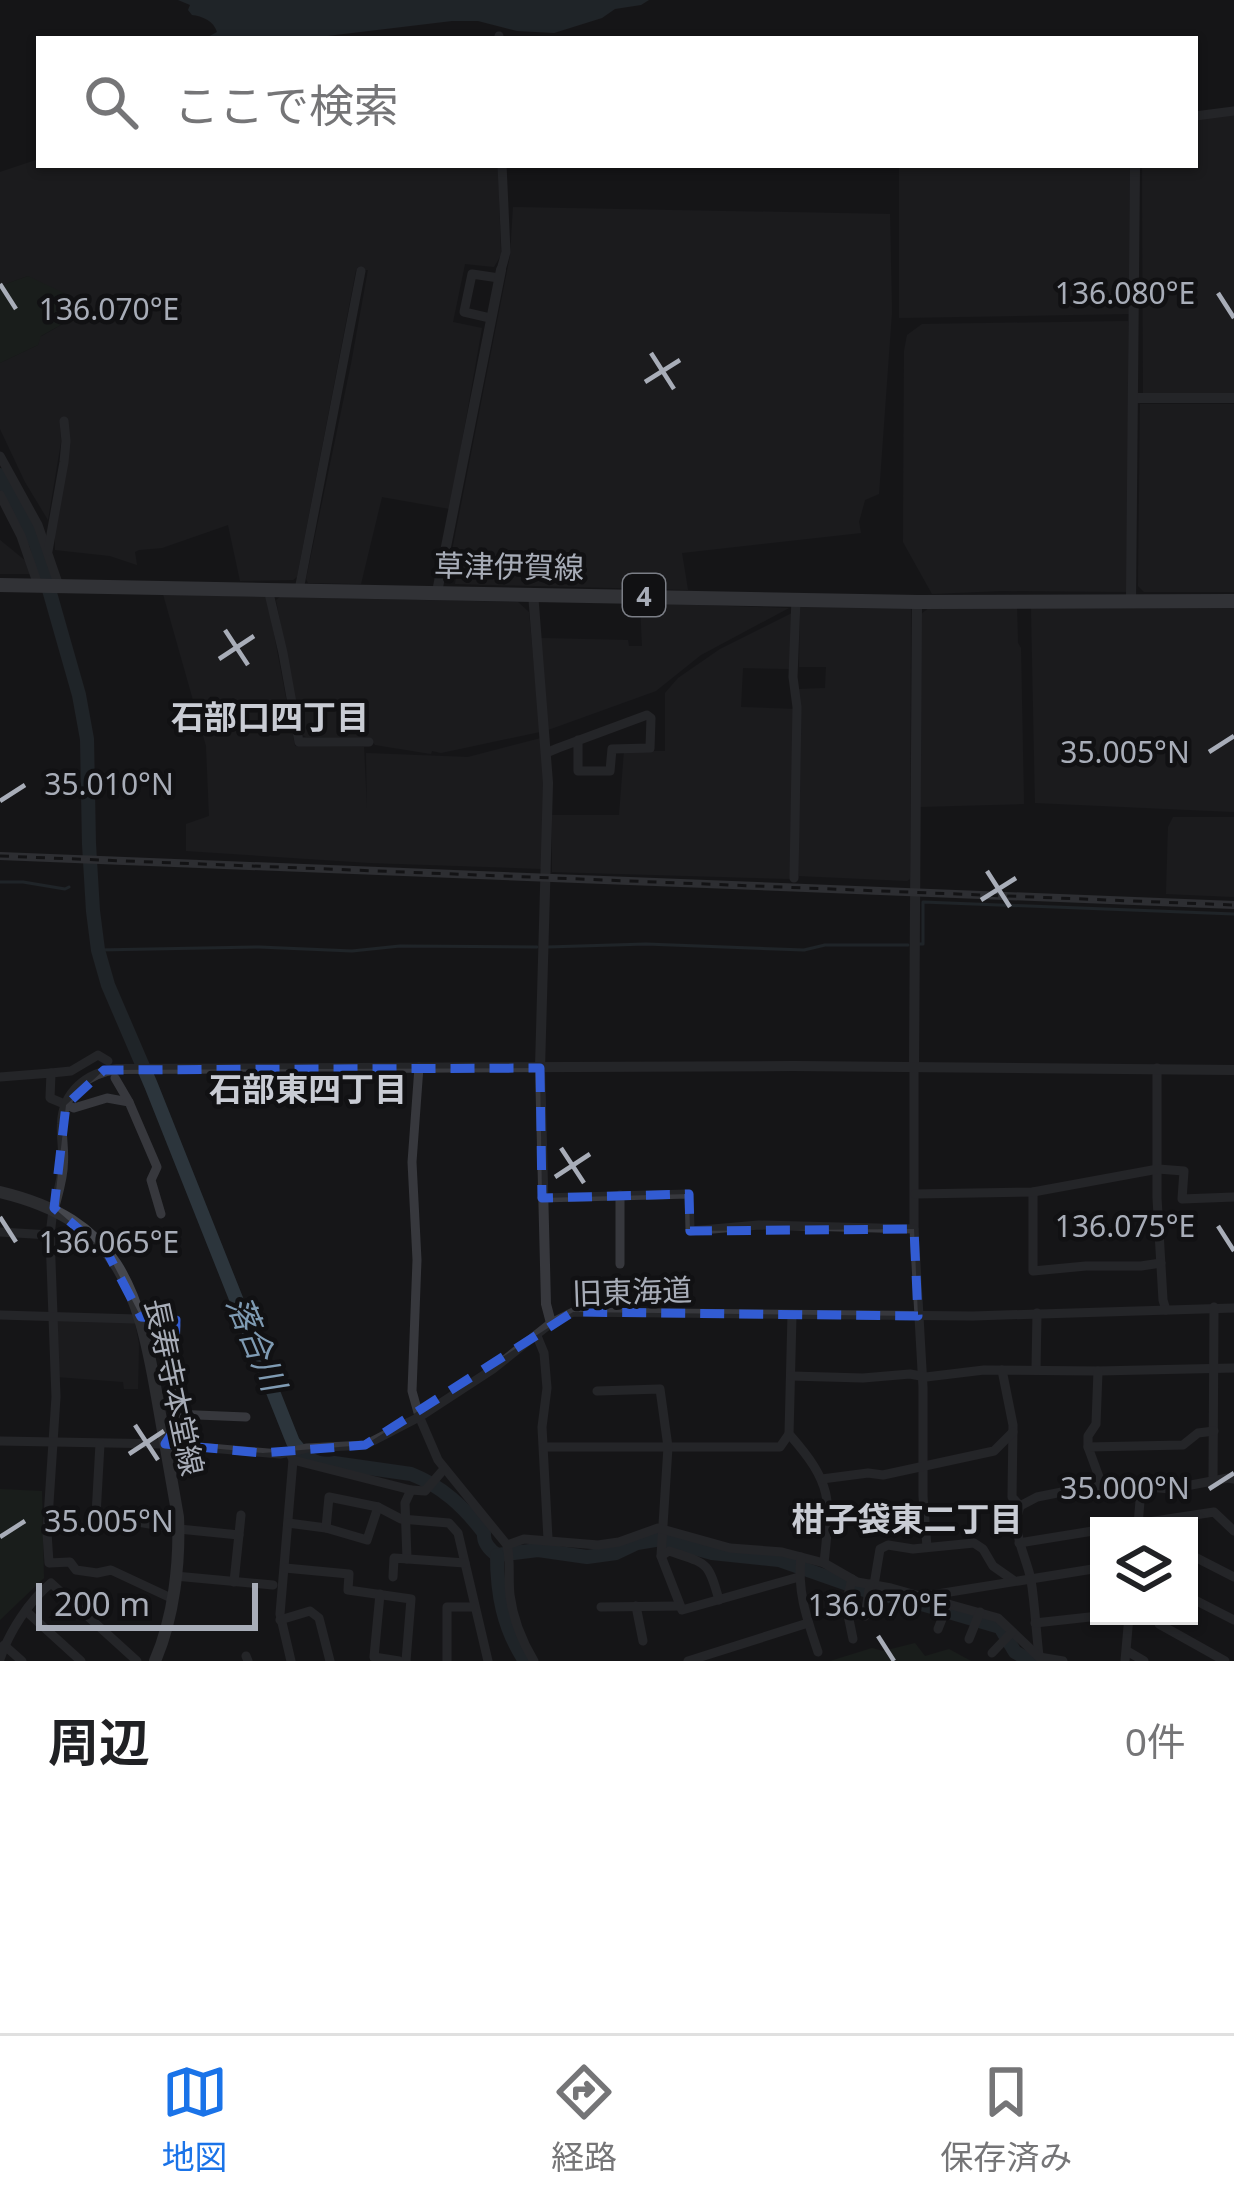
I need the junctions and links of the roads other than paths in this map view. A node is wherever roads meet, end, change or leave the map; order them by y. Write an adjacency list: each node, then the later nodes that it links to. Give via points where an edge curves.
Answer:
1 (1234, 111): 2 (street)
2 (1198, 116)
3 (502, 168): 6 (street)
4 (1135, 168): 8 (street)
5 (361, 271): 17 (street)
6 (500, 274): 7 (street); 7 (street, via 472,274 464,312)
7 (490, 318): 18 (street)
8 (1134, 398): 9 (street); 21 (street)
9 (1234, 398)
10 (64, 421): 13 (street)
11 (0, 456): 13 (street)
12 (0, 495): 15 (street)
13 (48, 551): 15 (street)
14 (0, 585): 15 (main road, 草津伊賀線 / 4)
15 (48, 586): 16 (main road, 草津伊賀線 / 4)
16 (268, 589): 17 (main road, 草津伊賀線 / 4); 25 (street, via 298,742)
17 (298, 590): 18 (main road, 草津伊賀線 / 4)
18 (437, 592): 19 (main road, 草津伊賀線 / 4)
19 (533, 593): 20 (main road, 草津伊賀線 / 4); 26 (street)
20 (796, 598): 23 (main road, 草津伊賀線 / 4); 27 (street)
21 (1131, 601): 22 (main road, 草津伊賀線 / 4); 23 (main road, 草津伊賀線 / 4)
22 (1234, 601)
23 (917, 602): 29 (street)
24 (578, 740): 24 (street, via 647,715 651,718 650,748 612,749 610,771 578,771); 26 (street)
25 (369, 742)
26 (546, 753): 31 (street)
27 (794, 878)
28 (108, 1061): 34 (street, via 98,1055)
29 (914, 1066): 31 (street); 32 (street); 42 (street)
30 (419, 1067): 31 (street); 38 (street, via 104,1070); 73 (street, via 412,1391)
31 (540, 1068): 45 (street)
32 (1157, 1069): 33 (street); 39 (street)
33 (1234, 1070)
34 (51, 1073): 35 (street); 38 (street, via 50,1098)
35 (0, 1077)
36 (115, 1078): 37 (street)
37 (129, 1102): 38 (street); 47 (street, via 157,1168 152,1180)
38 (66, 1105): 46 (street)
39 (1158, 1169): 41 (street); 44 (street, via 1184,1171 1182,1199); 51 (street)
40 (0, 1192): 46 (main road, 長寿寺本堂線)
41 (1033, 1192): 42 (street); 51 (street, via 1033,1271)
42 (915, 1194): 48 (street)
43 (620, 1195): 45 (street); 48 (street, via 689,1194 690,1231); 52 (street)
44 (1234, 1197)
45 (542, 1198): 62 (street)
46 (54, 1208): 50 (street); 61 (main road, 長寿寺本堂線, via 108,1254)
47 (161, 1214)
48 (914, 1229): 60 (street)
49 (0, 1232): 50 (street)
50 (50, 1234): 58 (street)
51 (1161, 1263): 55 (street)
52 (620, 1264)
53 (1214, 1307): 54 (street, 旧東海道); 55 (street, 旧東海道); 65 (street)
54 (1234, 1308)
55 (1166, 1310): 56 (street, 旧東海道)
56 (1037, 1313): 60 (street, 旧東海道); 67 (street)
57 (0, 1315): 58 (street)
58 (51, 1315): 61 (street); 80 (street)
59 (792, 1315): 60 (street, 旧東海道); 62 (street, 旧東海道, via 573,1312); 69 (street)
60 (918, 1316): 70 (street)
61 (140, 1317): 72 (street, via 176,1325); 78 (main road, 長寿寺本堂線)
62 (551, 1323): 63 (street, 旧東海道)
63 (537, 1336): 73 (street, 旧東海道); 82 (street, via 547,1388)
64 (1234, 1368): 65 (street)
65 (1214, 1369): 68 (street); 75 (street)
66 (1002, 1370): 67 (street); 70 (street); 76 (street)
67 (1036, 1370): 68 (street)
68 (1098, 1371): 84 (street)
69 (791, 1376): 70 (street); 77 (street)
70 (922, 1377): 86 (street)
71 (597, 1391): 83 (street, via 660,1389)
72 (173, 1414): 74 (street); 78 (street)
73 (419, 1416): 85 (street, 旧東海道, via 365,1445); 87 (street)
74 (246, 1417)
75 (1214, 1431): 84 (street, via 1184,1445); 90 (street)
76 (1013, 1432): 86 (street, via 994,1450); 94 (street, via 1012,1497)
77 (788, 1434): 83 (street, via 780,1447); 88 (street)
78 (164, 1439): 81 (street, 旧東海道); 85 (street, 旧東海道); 102 (main road, 長寿寺本堂線)
79 (0, 1441): 80 (street, 旧東海道)
80 (52, 1442): 81 (street, 旧東海道); 131 (street, via 49,1563 111,1570)
81 (100, 1444): 102 (street, via 96,1515)
82 (544, 1447): 83 (street); 107 (street)
83 (668, 1447): 103 (street)
84 (1088, 1448): 91 (street)
85 (292, 1455): 93 (street); 100 (street)
86 (923, 1467): 88 (street); 110 (street)
87 (444, 1469): 93 (street, via 425,1491); 109 (street)
88 (822, 1479): 116 (street, via 830,1520)
89 (1234, 1480): 90 (street)
90 (1214, 1482): 92 (street)
91 (1102, 1485): 92 (street); 94 (street)
92 (1141, 1488): 97 (street)
93 (411, 1490): 99 (street)
94 (1020, 1506): 108 (street)
95 (378, 1507): 99 (street); 101 (street, via 367,1540); 101 (street, via 329,1497)
96 (241, 1515): 106 (street)
97 (1139, 1517)
98 (1185, 1517): 105 (street, via 1214,1512)
99 (404, 1520): 114 (street); 115 (street, via 449,1523)
100 (288, 1523): 101 (street); 117 (street)
101 (326, 1528)
102 (179, 1529): 106 (street); 119 (main road, 長寿寺本堂線)
103 (663, 1530): 107 (street, via 598,1545); 111 (street); 112 (street)
104 (1090, 1531): 108 (street)
105 (1234, 1531)
106 (239, 1535): 125 (street)
107 (548, 1539): 109 (street)
108 (1019, 1543): 123 (street)
109 (507, 1545): 169 (street, via 515,1621)
110 (927, 1547): 124 (street, via 974,1543); 128 (street, via 880,1549)
111 (661, 1556): 132 (street, via 669,1551 705,1563); 135 (street)
112 (801, 1557): 116 (street); 122 (street)
113 (1198, 1558): 120 (street)
114 (407, 1559): 115 (street); 121 (street, via 394,1558)
115 (465, 1563): 136 (street)
116 (824, 1563): 126 (street)
117 (285, 1568): 129 (street, via 349,1574 348,1590); 143 (street)
118 (1090, 1569): 123 (street)
119 (175, 1576): 125 (street); 131 (main road, 長寿寺本堂線)
120 (1234, 1576)
121 (393, 1577)
122 (799, 1577): 132 (street); 145 (street)
123 (1030, 1578): 124 (street); 146 (street)
124 (1013, 1580): 130 (street)
125 (234, 1582): 127 (street)
126 (851, 1583): 128 (street); 151 (street)
127 (272, 1585)
128 (870, 1588): 130 (street); 140 (street)
129 (380, 1594): 166 (street, via 374,1657); 166 (street, via 411,1598)
130 (920, 1597): 138 (street)
131 (171, 1598): 163 (main road, 長寿寺本堂線)
132 (719, 1600): 135 (street)
133 (1198, 1602): 144 (street)
134 (635, 1606): 135 (street); 137 (street); 153 (street)
135 (680, 1606)
136 (473, 1607): 167 (street, via 447,1607); 168 (street)
137 (601, 1607)
138 (946, 1607): 141 (street); 149 (street)
139 (26, 1611): 154 (street); 161 (street); 162 (street, via 51,1583)
140 (865, 1616)
141 (979, 1616): 150 (street, via 998,1618); 152 (street)
142 (1090, 1617): 146 (street)
143 (280, 1620): 164 (street); 165 (street, via 310,1611 319,1618)
144 (1234, 1620)
145 (808, 1623): 155 (street); 170 (street)
146 (1036, 1623): 159 (street)
147 (1128, 1625): 157 (street)
148 (1161, 1625): 173 (street)
149 (938, 1629)
150 (1009, 1634): 156 (street); 159 (street)
151 (853, 1639)
152 (969, 1639)
153 (643, 1641)
154 (2, 1644): 158 (street); 160 (street)
155 (818, 1652)
156 (992, 1653)
157 (1126, 1656): 172 (street)
158 (0, 1659)
159 (1039, 1659): 171 (street)
160 (22, 1661)
161 (81, 1661)
162 (137, 1661)
163 (155, 1661)
164 (291, 1661)
165 (330, 1661)
166 (402, 1661)
167 (447, 1661)
168 (488, 1661)
169 (534, 1661)
170 (688, 1661)
171 (1064, 1661)
172 (1144, 1661)
173 (1225, 1661)

